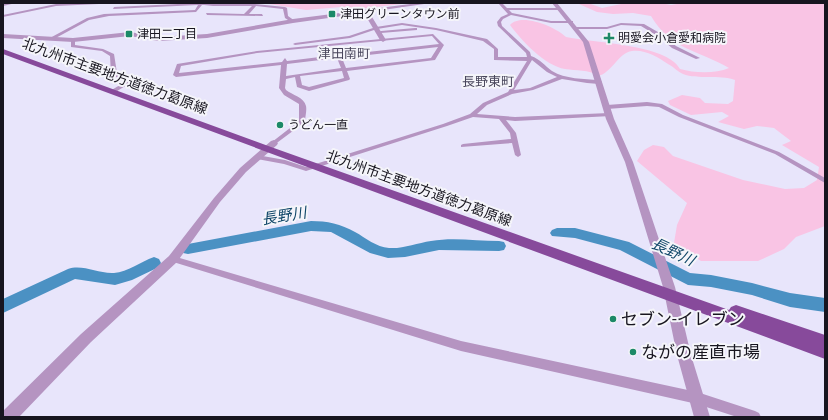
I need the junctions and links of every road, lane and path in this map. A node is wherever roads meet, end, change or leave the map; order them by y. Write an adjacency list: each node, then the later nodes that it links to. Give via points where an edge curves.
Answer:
1 (14, 3): 7 (street)
2 (99, 3): 19 (street, via 56,5)
3 (120, 3): 10 (street)
4 (429, 3): 14 (street)
5 (500, 3): 11 (street)
6 (202, 4): 8 (street); 10 (street); 13 (street, via 196,11)
7 (3, 5)
8 (255, 5): 12 (street); 21 (street, via 285,8 286,17)
9 (557, 6): 11 (street); 22 (street)
10 (114, 8): 17 (street)
11 (507, 9): 16 (street)
12 (250, 10): 15 (street); 15 (street, via 215,10 209,14)
13 (191, 11): 17 (street); 20 (street)
14 (366, 12): 21 (street); 23 (street)
15 (245, 14): 18 (street)
16 (511, 14): 22 (street); 37 (street, via 502,18 500,26)
17 (104, 15): 26 (street, via 88,19)
18 (262, 15)
19 (3, 16)
20 (188, 16)
21 (293, 21): 27 (street, via 211,36 158,39 130,34)
22 (574, 25): 38 (street, via 607,28 621,24 642,25 674,47); 46 (street, via 586,42)
23 (377, 30): 24 (street, via 412,29 430,32); 28 (street); 32 (street, via 350,37 290,45); 37 (street, via 402,24 436,29 485,40 496,49 496,59)
24 (433, 35): 28 (street); 31 (street)
25 (3, 36): 26 (street)
26 (50, 39): 27 (street)
27 (73, 40): 47 (street, via 74,46 103,50 112,55 114,74 128,82)
28 (383, 40): 30 (street); 34 (street)
29 (3, 45): 47 (main road, 北九州市主要地方道徳力葛原線)
30 (335, 45): 32 (street); 36 (street)
31 (442, 45): 34 (street); 40 (street, via 434,59)
32 (288, 50): 35 (street); 39 (street)
33 (3, 51): 47 (main road, 北九州市主要地方道徳力葛原線)
34 (390, 51): 36 (street); 40 (street)
35 (235, 56): 41 (street); 41 (street, via 179,65 176,75)
36 (340, 57): 39 (street); 42 (street)
37 (530, 58): 44 (street, via 542,63 551,73); 48 (street)
38 (698, 58)
39 (284, 63): 41 (street); 45 (street)
40 (397, 64): 42 (street)
41 (235, 69)
42 (345, 70): 43 (street); 43 (street, via 347,79 309,89 299,86)
43 (297, 75): 45 (street)
44 (561, 77): 46 (street); 48 (street, via 531,89)
45 (284, 78): 53 (street, via 283,92 303,104 302,122)
46 (599, 82): 49 (street)
47 (116, 90): 53 (main road, 北九州市主要地方道徳力葛原線)
48 (510, 93): 50 (street, via 485,104)
49 (608, 111): 51 (street, via 547,119); 59 (street, via 647,104 660,105 681,116 777,153); 61 (street, via 629,162)
50 (472, 115): 51 (street); 57 (street)
51 (501, 118): 52 (street, via 514,134)
52 (515, 141): 54 (street); 55 (street)
53 (271, 146): 56 (street); 57 (main road, 北九州市主要地方道徳力葛原線); 58 (main road, 北九州市主要地方道徳力葛原線)
54 (463, 146)
55 (518, 155)
56 (257, 157): 58 (street, via 306,169); 60 (street, via 217,200)
57 (327, 163): 58 (street); 61 (main road, 北九州市主要地方道徳力葛原線)
58 (315, 166): 61 (main road, 北九州市主要地方道徳力葛原線)
59 (825, 181)
60 (172, 259): 64 (street, via 461,346); 65 (street, via 86,338)
61 (670, 291): 62 (main road, 北九州市主要地方道徳力葛原線); 63 (main road, 北九州市主要地方道徳力葛原線); 64 (street, via 684,355)
62 (825, 342)
63 (825, 352)
64 (697, 398): 66 (street); 67 (street)
65 (8, 417)
66 (702, 417)
67 (755, 417)

